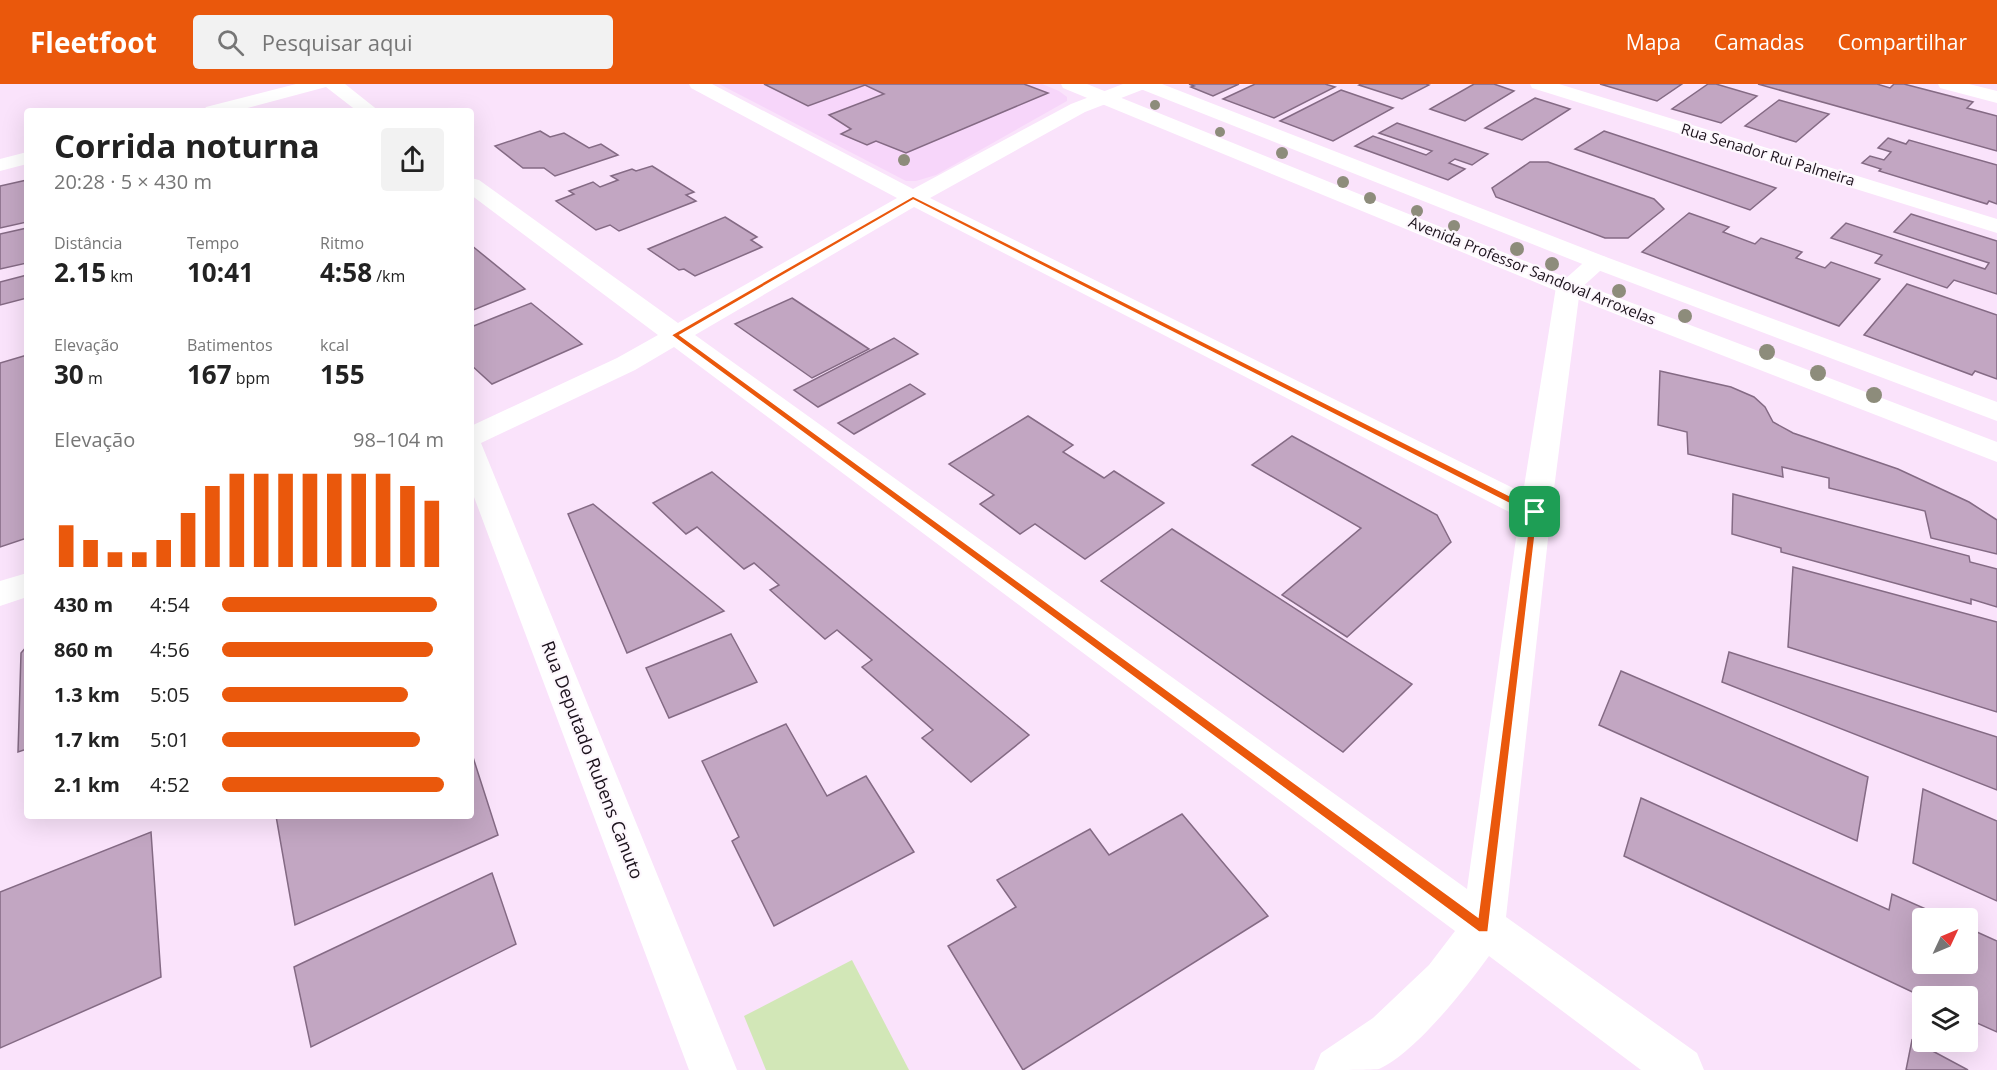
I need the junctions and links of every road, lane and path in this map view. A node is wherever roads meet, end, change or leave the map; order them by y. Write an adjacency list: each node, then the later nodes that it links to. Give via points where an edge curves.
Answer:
1 (318, 84): 11 (street)
2 (333, 84): 12 (street)
3 (698, 84): 16 (street)
4 (1070, 84): 9 (street, Avenida Professor Sandoval Arroxelas)
5 (1140, 84): 9 (street)
6 (1145, 84): 18 (street, Avenida Professor Sandoval Arroxelas)
7 (1539, 84): 17 (street, Rua Senador Rui Palmeira)
8 (1947, 84): 10 (street)
9 (1103, 97): 16 (street); 19 (street, Avenida Professor Sandoval Arroxelas)
10 (1997, 97)
11 (225, 108)
12 (365, 108)
13 (24, 159): 14 (street)
14 (0, 165)
15 (474, 188): 20 (street)
16 (913, 198): 20 (street); 25 (street)
17 (1997, 226)
18 (1598, 262): 19 (street); 21 (street, Avenida Professor Sandoval Arroxelas)
19 (1568, 287): 23 (street, Avenida Professor Sandoval Arroxelas); 25 (street)
20 (675, 335): 22 (street, via 626,364); 28 (street)
21 (1997, 412)
22 (474, 436)
23 (1997, 453)
24 (474, 458): 29 (street, Rua Deputado Rubens Canuto)
25 (1535, 512): 28 (street)
26 (24, 586): 27 (street)
27 (0, 594)
28 (1483, 928): 30 (street, via 1444,980 1389,1034); 31 (street)
29 (713, 1070)
30 (1338, 1070)
31 (1680, 1070)

